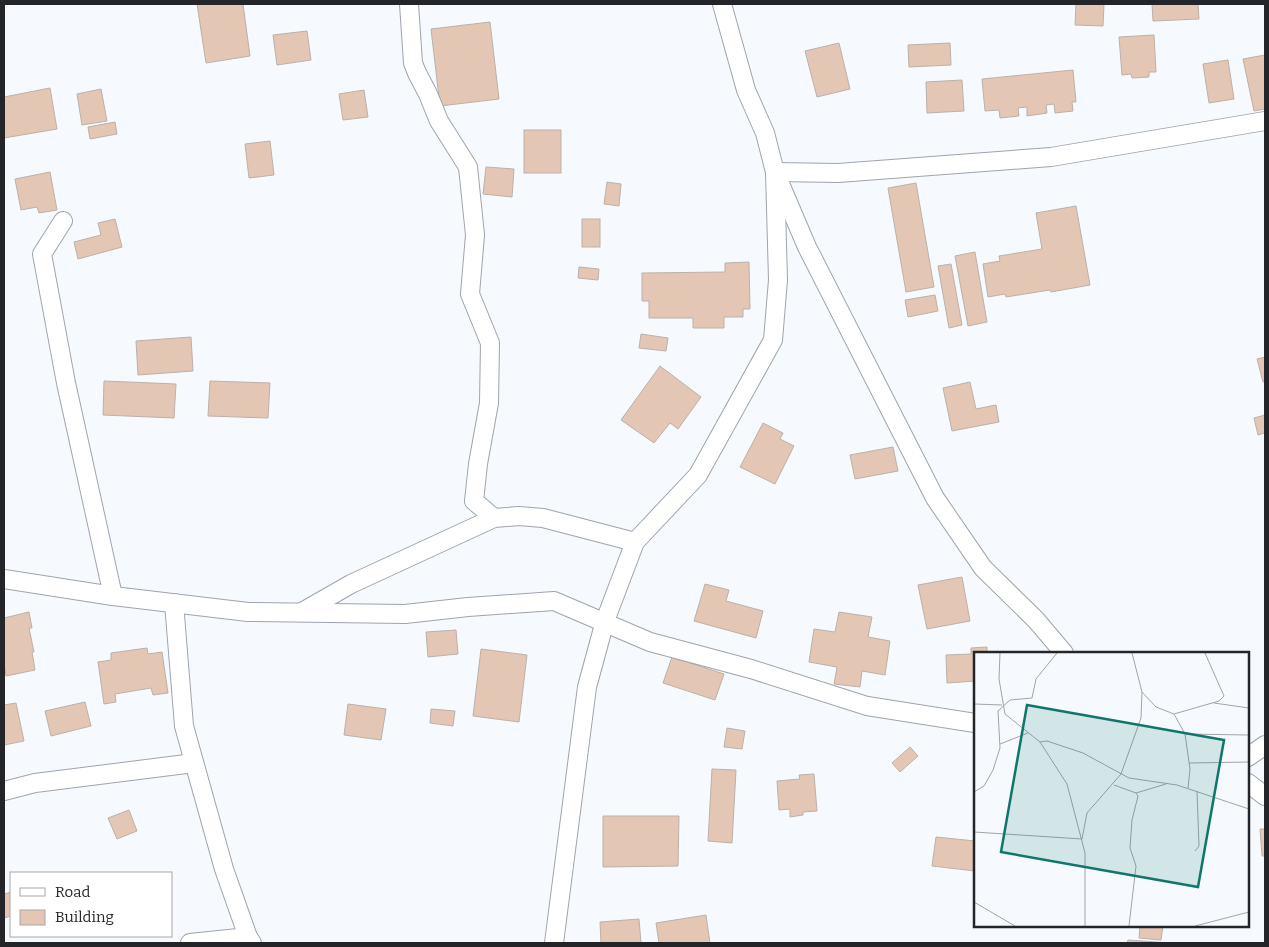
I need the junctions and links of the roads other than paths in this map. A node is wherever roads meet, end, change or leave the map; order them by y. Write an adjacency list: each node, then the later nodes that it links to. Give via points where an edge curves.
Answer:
1 (409, 4): 6 (street, via 416,73 439,120 468,167 475,235 470,294 490,343 489,403 474,501)
2 (722, 4): 4 (street, via 746,90 764,133)
3 (1265, 121): 4 (street, via 1051,157 838,173)
4 (775, 172): 7 (street, via 778,280 773,340 698,475); 13 (street, via 807,247 935,498 983,568)
5 (63, 221): 9 (street, via 42,254 66,382)
6 (494, 518): 7 (street, via 543,518); 11 (street, via 351,584)
7 (635, 542): 12 (street)
8 (4, 579): 9 (street)
9 (113, 596): 10 (street)
10 (174, 603): 11 (street, via 248,612); 17 (street, via 184,726)
11 (302, 613): 12 (street, via 406,614 554,601)
12 (605, 621): 14 (street, via 650,642 751,669 867,706); 23 (street, via 587,687)
13 (1063, 652)
14 (974, 723)
15 (1265, 745): 16 (street)
16 (1249, 757)
17 (194, 763): 19 (street, via 35,783); 21 (street, via 224,869)
18 (1249, 784): 20 (street)
19 (4, 791)
20 (1265, 796)
21 (250, 940): 22 (street)
22 (190, 943)
23 (554, 943)

